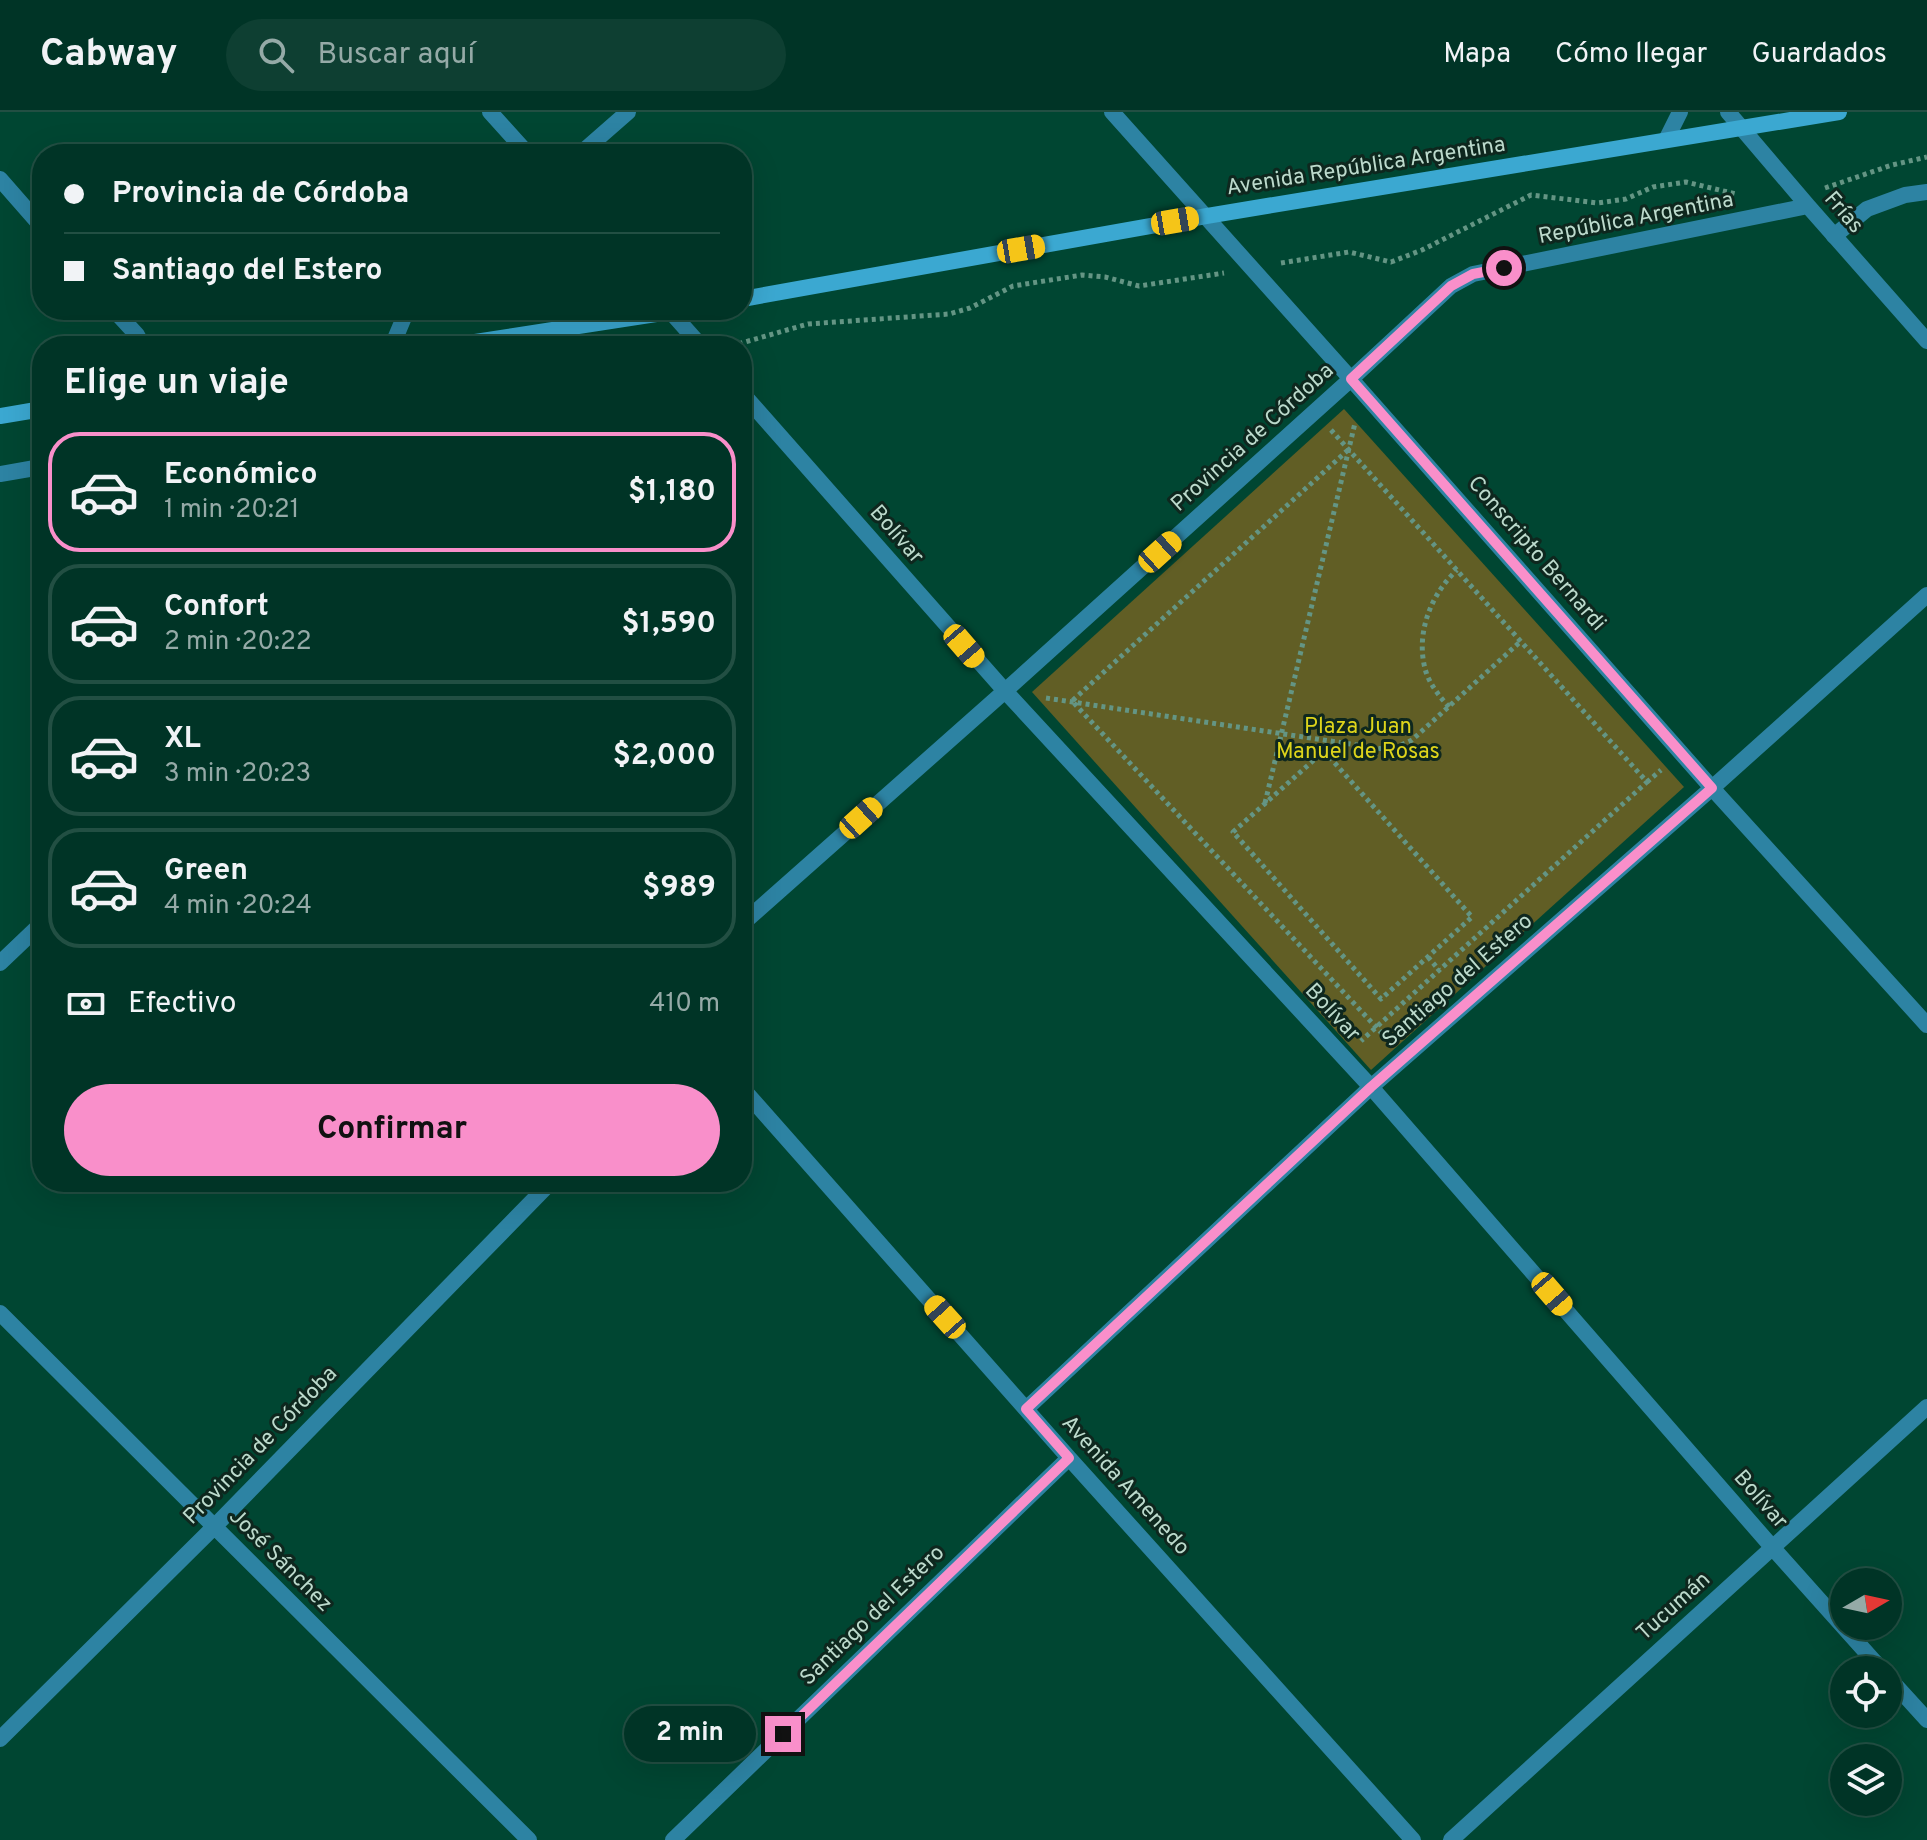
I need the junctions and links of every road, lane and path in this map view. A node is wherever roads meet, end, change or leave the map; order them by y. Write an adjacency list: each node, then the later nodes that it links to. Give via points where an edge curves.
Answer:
1 (490, 112): 9 (street)
2 (628, 112): 10 (street)
3 (1112, 112): 17 (street, Conscripto Bernardi)
4 (1680, 112): 8 (street)
5 (1728, 112): 7 (street, Frías)
6 (1839, 112): 7 (main road, Avenida República Argentina)
7 (1741, 127): 8 (main road, Avenida República Argentina); 15 (street, Frías)
8 (1666, 140): 17 (main road, Avenida República Argentina)
9 (519, 144)
10 (591, 144)
11 (1927, 157): 15 (path, via 1809,193)
12 (0, 179): 16 (street)
13 (1927, 192): 18 (street, via 1867,209)
14 (1744, 196): 19 (path, via 1686,182 1598,203 1531,195 1391,262 1349,252)
15 (1802, 200): 18 (street, Frías); 20 (street, República Argentina)
16 (32, 216)
17 (1206, 216): 19 (street, Conscripto Bernardi); 21 (main road, Avenida República Argentina)
18 (1834, 236): 29 (street, Frías)
19 (1253, 268): 28 (path, via 1139,286 1082,275 1013,286 949,314 808,324); 30 (street, Conscripto Bernardi)
20 (1473, 274): 30 (street, Provincia de Córdoba, via 1451,286)
21 (752, 297)
22 (123, 320): 25 (street)
23 (616, 320): 26 (main road)
24 (681, 320): 27 (street)
25 (138, 336)
26 (513, 336)
27 (693, 336)
28 (752, 340)
29 (1927, 341)
30 (1357, 385): 33 (street, Provincia de Córdoba); 35 (path); 45 (street, Conscripto Bernardi)
31 (752, 404): 41 (street, Bolívar)
32 (32, 411): 34 (main road)
33 (1315, 412): 35 (path); 41 (street, Provincia de Córdoba)
34 (0, 416)
35 (1348, 450): 38 (path); 42 (path); 44 (path)
36 (32, 469): 37 (street)
37 (0, 474)
38 (1457, 570): 40 (path); 43 (path, via 1434,598 1423,635 1427,674)
39 (1927, 595): 45 (street, Santiago del Estero)
40 (1521, 641): 43 (path); 51 (path, via 1647,782)
41 (1005, 691): 42 (path); 47 (street, Provincia de Córdoba); 54 (street, Bolívar)
42 (1072, 701): 44 (path); 53 (path)
43 (1449, 707): 44 (path, via 1412,740 1393,749)
44 (1281, 733): 46 (path)
45 (1712, 788): 52 (street, Conscripto Bernardi); 55 (street, Santiago del Estero)
46 (1264, 804): 49 (path, via 1233,832 1381,999); 49 (path, via 1324,751 1472,917)
47 (752, 915)
48 (32, 933): 50 (street)
49 (1428, 957): 51 (path)
50 (0, 963)
51 (1439, 970): 53 (path)
52 (1927, 1025)
53 (1376, 1027): 54 (path); 55 (path)
54 (1343, 1057): 56 (street, Bolívar)
55 (1404, 1058): 56 (street, Santiago del Estero)
56 (1371, 1087): 61 (street, Santiago del Estero); 64 (street, Bolívar)
57 (752, 1099): 61 (street, Avenida Amenedo)
58 (541, 1192): 63 (street, Provincia de Córdoba)
59 (0, 1313): 63 (street, José Sánchez)
60 (1927, 1407): 64 (street, Tucumán)
61 (1026, 1409): 62 (street, Avenida Amenedo)
62 (1069, 1458): 70 (street, Santiago del Estero); 71 (street, Avenida Amenedo)
63 (214, 1527): 68 (street, Provincia de Córdoba); 69 (street, José Sánchez)
64 (1772, 1547): 65 (street, Bolívar); 72 (street, Tucumán)
65 (1869, 1656)
66 (1902, 1692): 67 (street)
67 (1927, 1720)
68 (0, 1739)
69 (529, 1840)
70 (673, 1840)
71 (1413, 1840)
72 (1451, 1840)

